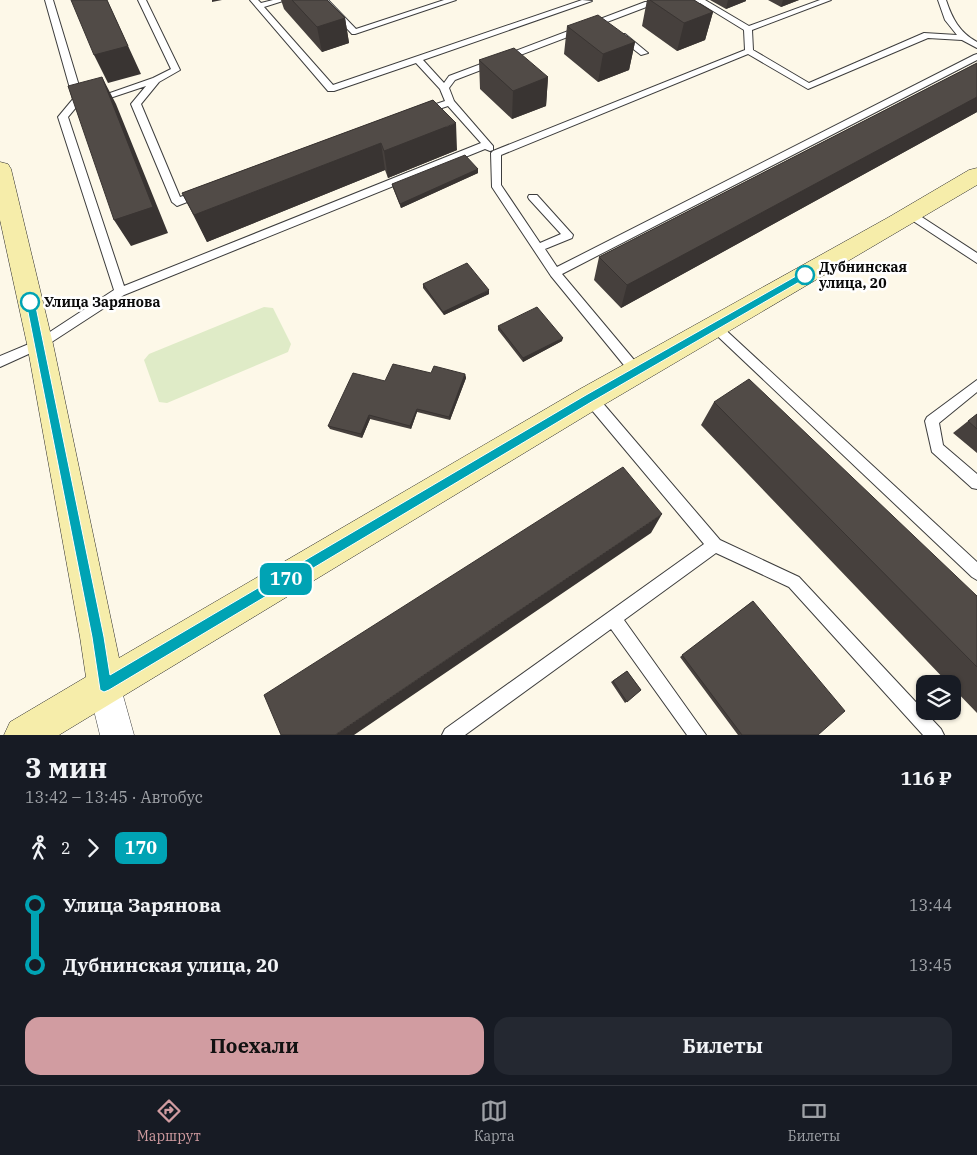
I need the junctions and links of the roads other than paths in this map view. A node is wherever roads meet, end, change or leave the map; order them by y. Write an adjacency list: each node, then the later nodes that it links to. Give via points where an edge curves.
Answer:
1 (49, 0): 22 (lane, via 78,99)
2 (142, 0): 19 (lane, via 176,70)
3 (282, 0): 10 (lane)
4 (324, 0): 5 (lane, via 355,32)
5 (452, 0)
6 (586, 0): 18 (lane)
7 (827, 0): 12 (lane)
8 (942, 0): 13 (lane, via 949,20)
9 (701, 1): 11 (lane, via 648,4); 12 (lane)
10 (257, 3): 18 (lane, via 331,89)
11 (609, 26): 16 (lane); 20 (lane, via 452,78)
12 (748, 29): 15 (lane)
13 (964, 38): 14 (lane); 15 (lane, via 927,35 808,86)
14 (977, 45)
15 (749, 50): 25 (lane)
16 (644, 53)
17 (977, 57): 34 (lane)
18 (416, 59): 20 (lane)
19 (156, 80): 22 (lane); 28 (lane, via 136,104 177,202)
20 (444, 88): 21 (lane)
21 (450, 102): 23 (lane); 24 (lane)
22 (67, 110): 35 (lane, via 63,117)
23 (414, 115)
24 (485, 145): 25 (lane); 35 (lane)
25 (496, 153): 32 (lane, via 496,185)
26 (0, 169): 31 (main road)
27 (977, 174): 30 (main road)
28 (214, 189)
29 (533, 196): 32 (lane, via 568,234)
30 (911, 214): 33 (lane); 36 (main road)
31 (7, 230): 37 (main road)
32 (538, 248): 34 (lane)
33 (977, 259)
34 (555, 273): 39 (lane)
35 (120, 292): 37 (lane)
36 (714, 326): 39 (main road); 44 (lane)
37 (40, 344): 38 (lane); 46 (main road, via 98,637)
38 (0, 362)
39 (636, 371): 41 (main road)
40 (977, 385): 42 (lane, via 932,421 937,448)
41 (590, 398): 43 (lane); 46 (main road)
42 (977, 483)
43 (714, 545): 45 (lane); 51 (lane, via 794,582)
44 (977, 572)
45 (613, 618): 49 (lane); 50 (lane)
46 (104, 686): 47 (main road); 48 (street)
47 (22, 735)
48 (117, 735)
49 (451, 735)
50 (697, 735)
51 (936, 735)

